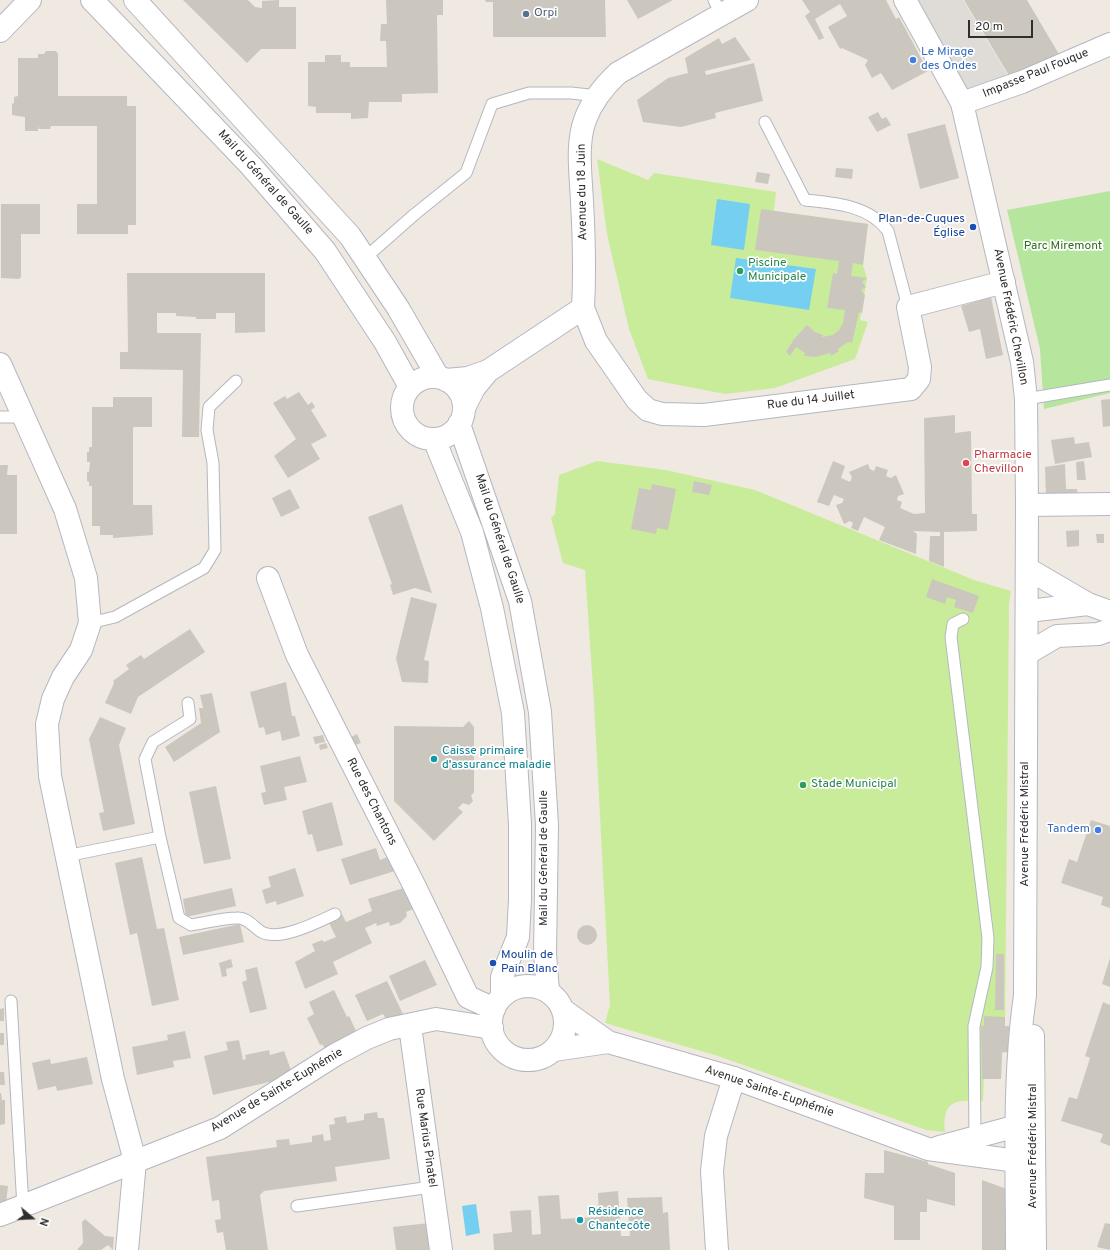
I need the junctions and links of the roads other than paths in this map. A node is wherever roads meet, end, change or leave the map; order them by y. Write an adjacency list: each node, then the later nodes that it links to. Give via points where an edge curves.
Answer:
1 (30, 0): 7 (street)
2 (92, 0): 21 (street, Mail du Général de Gaulle, via 251,166 326,251 385,342)
3 (134, 0): 12 (street, via 350,236)
4 (747, 0): 6 (street, Avenue du 18 Juin)
5 (905, 0): 10 (street, Avenue Frédéric Chevillon)
6 (718, 7): 9 (street, Avenue du 18 Juin, via 618,73 601,89)
7 (0, 31)
8 (1110, 44): 10 (street, Impasse Paul Fouque, via 1022,82)
9 (598, 96): 12 (lane, via 571,92 529,93 492,104 466,173); 15 (street, Avenue du 18 Juin, via 585,120 582,136 580,167 585,272)
10 (962, 103): 13 (street, Avenue Frédéric Chevillon)
11 (765, 122): 14 (lane, via 805,200 847,204 881,222 888,231)
12 (364, 258): 18 (street)
13 (1004, 282): 14 (street); 22 (street, Avenue Frédéric Chevillon, via 1022,362)
14 (908, 307): 15 (street, Rue du 14 Juillet, via 920,367 919,379 911,389 704,415 662,414 648,410 637,400 596,340)
15 (584, 308): 17 (street)
16 (0, 364): 25 (street)
17 (488, 371): 18 (street, via 468,378); 23 (street, via 474,388)
18 (442, 378): 21 (street, via 428,377); 23 (street, via 459,391)
19 (236, 381): 35 (lane, via 209,407 207,430 214,462 215,550 204,568 115,617)
20 (1110, 385): 22 (lane)
21 (410, 387): 26 (street, via 404,396 402,416 407,426 419,436)
22 (1026, 399): 28 (street, Avenue Frédéric Chevillon)
23 (462, 416): 26 (street, via 453,432); 43 (street, Mail du Général de Gaulle, via 520,601 540,712 547,825 545,954)
24 (0, 417): 25 (lane)
25 (24, 417): 35 (street, via 65,509 86,578)
26 (434, 439): 46 (street, Mail du Général de Gaulle, via 472,532 492,608 513,713 520,824 518,938 502,977)
27 (1110, 504): 28 (street)
28 (1027, 505): 29 (street, Avenue Frédéric Chevillon)
29 (1028, 569): 31 (street); 33 (street, Avenue Frédéric Chevillon)
30 (268, 578): 46 (street, Rue des Chantons, via 297,655 414,885 468,998)
31 (1088, 604): 32 (street); 33 (street)
32 (1110, 612)
33 (1028, 616): 37 (street); 38 (street, Avenue Frédéric Chevillon)
34 (963, 619): 52 (lane, via 952,624 950,636 988,938 987,967 974,1026)
35 (90, 623): 41 (street, via 81,650 63,677 53,699 47,724 50,776)
36 (1110, 630): 37 (street, via 1098,634)
37 (1057, 636): 38 (street)
38 (1028, 653): 51 (street, Avenue Frédéric Mistral, via 1025,995 1033,1036)
39 (188, 703): 40 (lane, via 190,719 153,742 145,759)
40 (160, 837): 41 (lane); 42 (lane, via 179,918 191,926 238,917 252,924 260,932 276,935 303,929)
41 (66, 856): 53 (street, via 113,1079)
42 (335, 914)
43 (548, 991): 45 (street, via 555,996); 46 (street, via 524,986 512,989)
44 (11, 1002): 57 (lane)
45 (563, 1010): 48 (street, Avenue Sainte-Euphémie); 49 (street, via 565,1031)
46 (496, 1011): 47 (street, Avenue de Sainte-Euphémie, via 436,1018); 49 (street, via 498,1044 511,1056 522,1060 534,1060)
47 (410, 1026): 53 (street, Avenue de Sainte-Euphémie, via 389,1029 354,1045 220,1128); 55 (street, Rue Marius Pinatel)
48 (608, 1042): 49 (street, Avenue Sainte-Euphémie); 50 (street, Avenue Sainte-Euphémie)
49 (554, 1050)
50 (734, 1078): 52 (street, Avenue Sainte-Euphémie, via 928,1149); 61 (street, via 716,1136 712,1171)
51 (1026, 1123): 52 (street, Avenue Sainte-Euphémie); 54 (street, Avenue Frédéric Mistral)
52 (976, 1146): 54 (street, Avenue Sainte-Euphémie)
53 (135, 1161): 57 (street, Avenue de Sainte-Euphémie); 59 (street)
54 (1026, 1162): 62 (street, Avenue Frédéric Mistral); 63 (street, Avenue Frédéric Mistral)
55 (431, 1187): 56 (lane); 60 (street, Rue Marius Pinatel)
56 (297, 1206)
57 (23, 1207): 58 (street, Avenue de Sainte-Euphémie)
58 (0, 1215)
59 (127, 1250)
60 (441, 1250)
61 (717, 1250)
62 (1017, 1250)
63 (1035, 1250)

